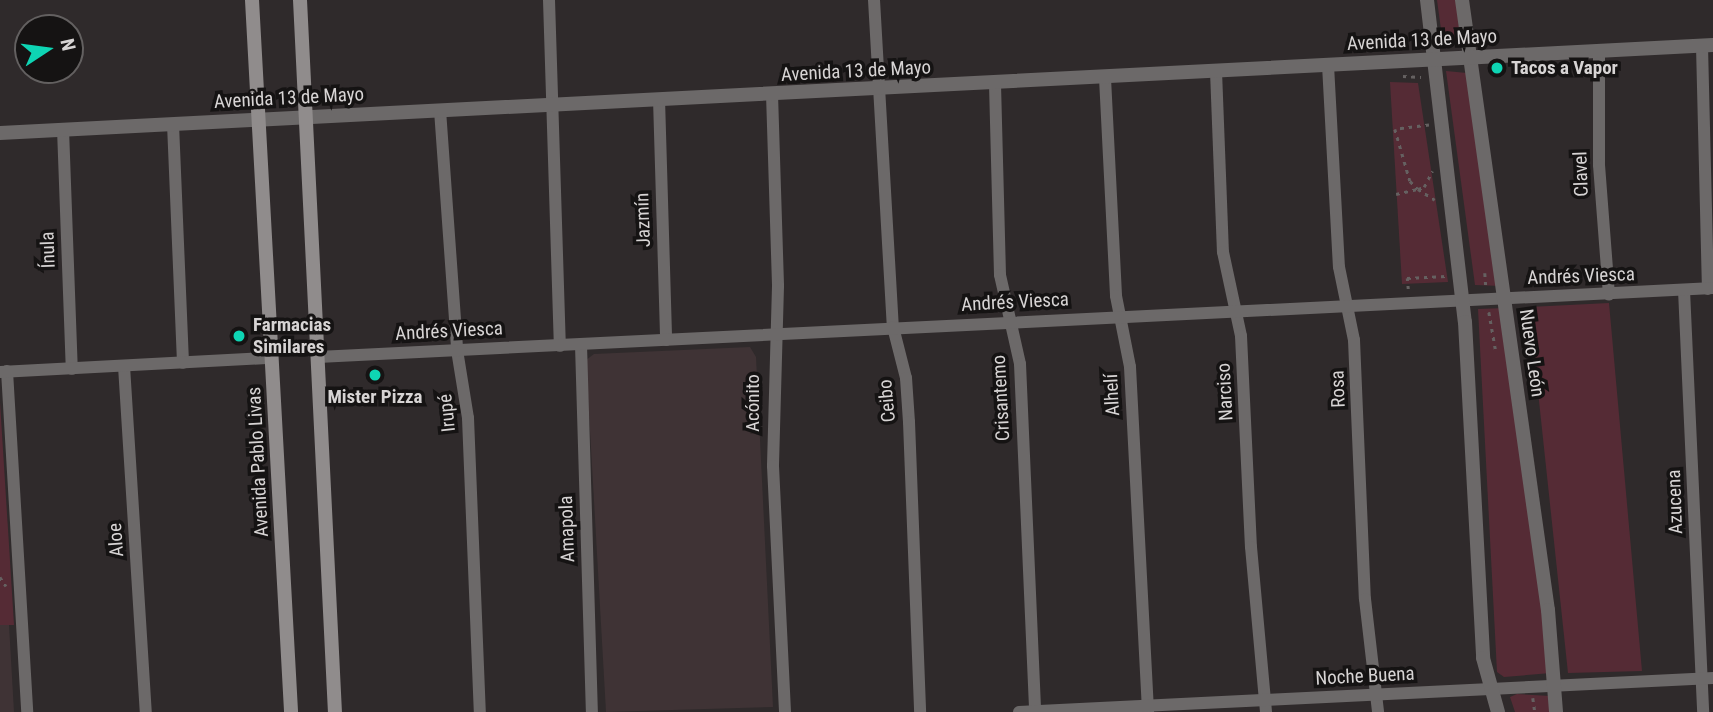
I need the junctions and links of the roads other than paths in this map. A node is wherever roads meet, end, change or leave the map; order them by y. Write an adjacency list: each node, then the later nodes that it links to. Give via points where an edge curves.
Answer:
1 (252, 0): 21 (main road, Avenida Pablo Livas)
2 (300, 0): 20 (main road)
3 (549, 0): 18 (street)
4 (874, 0): 15 (street, Ceibo)
5 (1427, 0): 10 (street)
6 (1462, 0): 9 (street, Nuevo León)
7 (1708, 46): 8 (street, Avenida 13 de Mayo); 25 (street)
8 (1599, 51): 9 (street, Avenida 13 de Mayo); 27 (street, Clavel, via 1600,165)
9 (1468, 56): 10 (street, Avenida 13 de Mayo); 28 (street, Nuevo León)
10 (1434, 58): 11 (street, Avenida 13 de Mayo); 29 (street)
11 (1328, 65): 12 (street, Avenida 13 de Mayo); 30 (street, Rosa, via 1339,267)
12 (1216, 71): 13 (street, Avenida 13 de Mayo); 31 (street, Narciso, via 1223,252)
13 (1105, 78): 14 (street, Avenida 13 de Mayo); 32 (street, Alhelí)
14 (995, 84): 15 (street, Avenida 13 de Mayo); 33 (street, Crisantemo, via 1000,275)
15 (880, 89): 16 (street, Avenida 13 de Mayo); 34 (street, Ceibo)
16 (772, 94): 17 (street, Avenida 13 de Mayo); 35 (street, Acónito)
17 (659, 99): 18 (street, Avenida 13 de Mayo); 36 (street, Jazmín)
18 (554, 106): 19 (street, Avenida 13 de Mayo); 38 (street)
19 (440, 110): 20 (street, Avenida 13 de Mayo); 39 (street, Irupé)
20 (306, 116): 21 (street, Avenida 13 de Mayo); 40 (main road)
21 (258, 120): 22 (street, Avenida 13 de Mayo); 41 (main road, Avenida Pablo Livas)
22 (173, 124): 23 (street, Avenida 13 de Mayo); 42 (street)
23 (63, 129): 24 (street, Avenida 13 de Mayo); 44 (street, Ínula)
24 (0, 133)
25 (1711, 289): 26 (street, Andrés Viesca)
26 (1684, 290): 27 (street, Andrés Viesca); 46 (street, Azucena)
27 (1609, 295): 28 (street, Andrés Viesca)
28 (1506, 298): 29 (street, Andrés Viesca); 47 (street, Nuevo León)
29 (1463, 300): 30 (street, Andrés Viesca); 48 (street, via 1482,641)
30 (1346, 304): 31 (street, Andrés Viesca); 49 (street, Rosa, via 1354,340 1366,599)
31 (1233, 311): 32 (street, Andrés Viesca); 50 (street, Narciso, via 1241,336 1251,547)
32 (1119, 316): 33 (street, Andrés Viesca); 51 (street, Alhelí, via 1130,367)
33 (1011, 321): 34 (street, Andrés Viesca); 61 (street, Crisantemo, via 1020,364)
34 (893, 327): 35 (street, Andrés Viesca); 59 (street, Ceibo, via 906,379)
35 (776, 335): 36 (street, Andrés Viesca); 58 (street, Acónito, via 773,466)
36 (666, 340): 37 (street, Andrés Viesca)
37 (581, 345): 38 (street, Andrés Viesca); 57 (street, Amapola)
38 (560, 346): 39 (street, Andrés Viesca)
39 (457, 350): 40 (street, Andrés Viesca); 56 (street, Irupé, via 468,418)
40 (318, 357): 55 (main road)
41 (271, 358): 42 (street); 54 (main road, Avenida Pablo Livas)
42 (183, 363): 43 (street)
43 (124, 366): 44 (street); 53 (street, Aloe)
44 (72, 369): 45 (street)
45 (3, 372): 52 (street)
46 (1708, 678): 47 (street, Noche Buena); 65 (street, Azucena)
47 (1555, 685): 48 (street, Noche Buena); 64 (street, Nuevo León)
48 (1489, 689): 49 (street, Noche Buena); 63 (street)
49 (1377, 695): 50 (street, Noche Buena); 62 (street, Rosa)
50 (1266, 706): 51 (street, Noche Buena)
51 (1148, 709): 61 (street, Noche Buena)
52 (27, 712)
53 (146, 712)
54 (291, 712)
55 (335, 712)
56 (480, 712)
57 (592, 712)
58 (785, 712)
59 (920, 712)
60 (1019, 712): 61 (street, Noche Buena)
61 (1035, 712)
62 (1378, 712)
63 (1498, 712)
64 (1556, 712)
65 (1703, 712)

